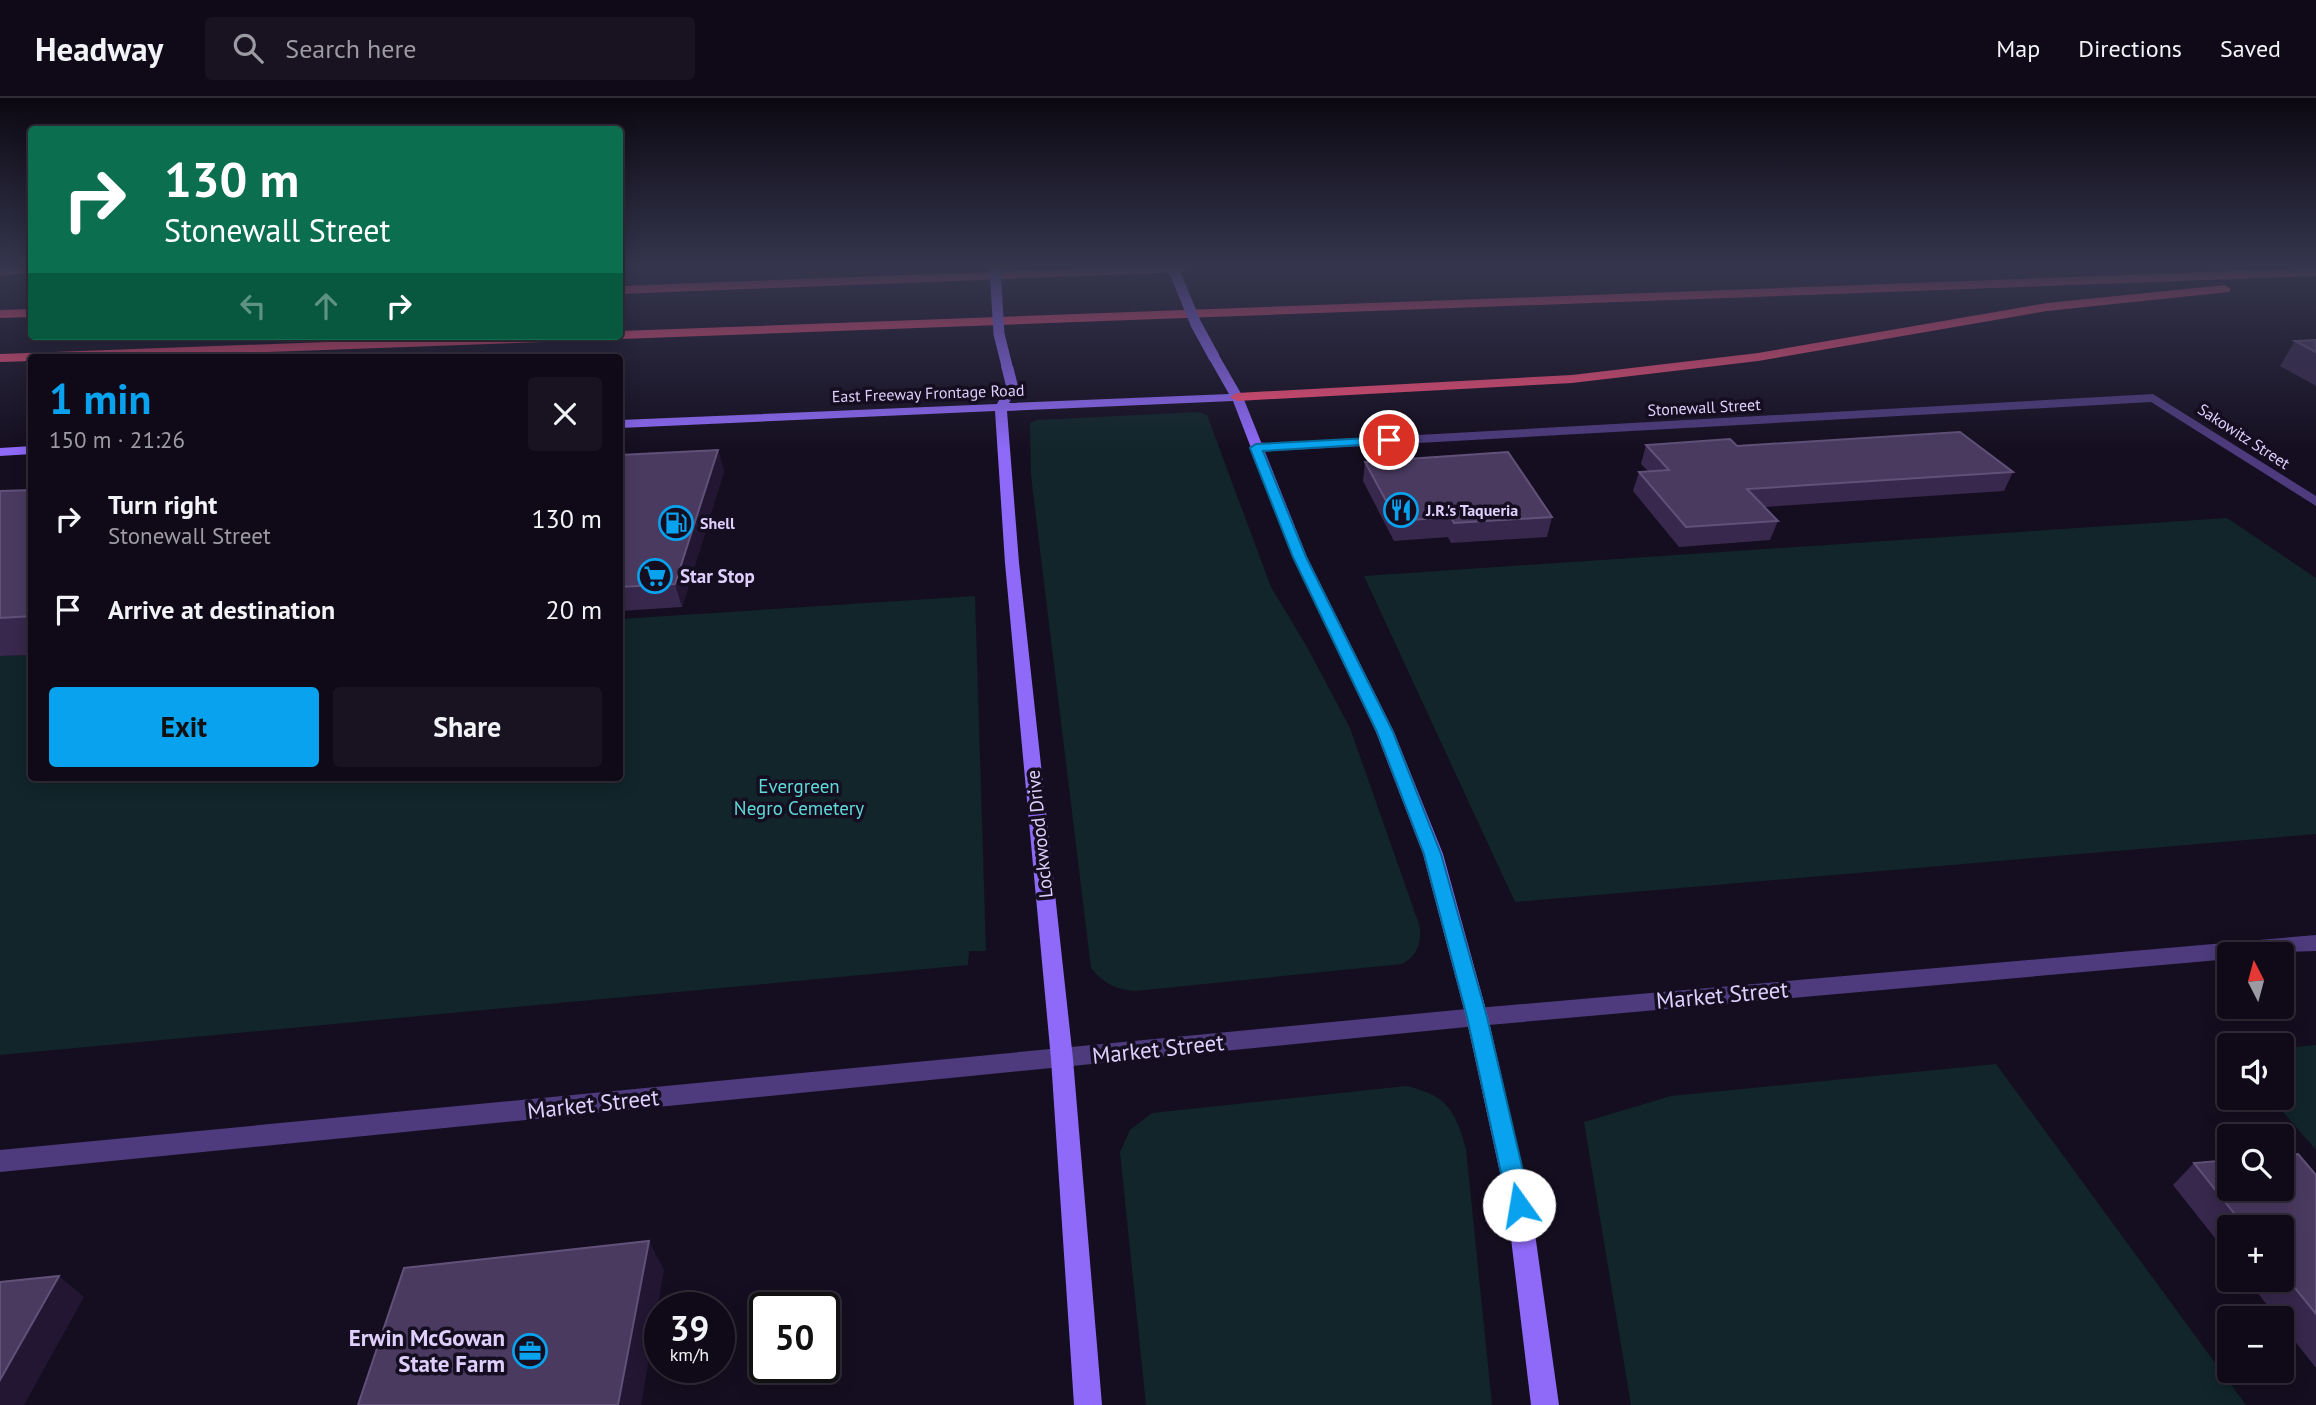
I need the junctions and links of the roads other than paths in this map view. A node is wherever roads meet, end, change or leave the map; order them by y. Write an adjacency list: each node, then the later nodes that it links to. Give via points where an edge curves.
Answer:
1 (782, 329): 5 (highway)
2 (999, 329): 12 (main road, Lockwood Drive, bridge, via 1012,386)
3 (1199, 329): 10 (main road, bridge)
4 (1922, 329): 10 (highway, via 1758,358 1572,379)
5 (623, 335)
6 (486, 340): 7 (highway)
7 (108, 354)
8 (28, 357): 9 (highway)
9 (0, 358)
10 (1237, 397): 12 (main road, East Freeway Frontage Road); 14 (main road)
11 (2153, 398): 14 (street, Stonewall Street); 17 (street, Sakowitz Street)
12 (1001, 408): 13 (main road, East Freeway Frontage Road); 20 (main road, Lockwood Drive, via 1012,563)
13 (623, 424)
14 (1256, 448): 19 (main road, via 1300,557 1385,732 1428,841)
15 (28, 450): 16 (main road)
16 (0, 452)
17 (2316, 502)
18 (2316, 943): 19 (street, Market Street)
19 (1477, 1017): 20 (street, Market Street); 23 (main road, via 1519,1205)
20 (1062, 1059): 21 (street, Market Street); 22 (main road, Lockwood Drive)
21 (0, 1161)
22 (1088, 1405)
23 (1545, 1405)

